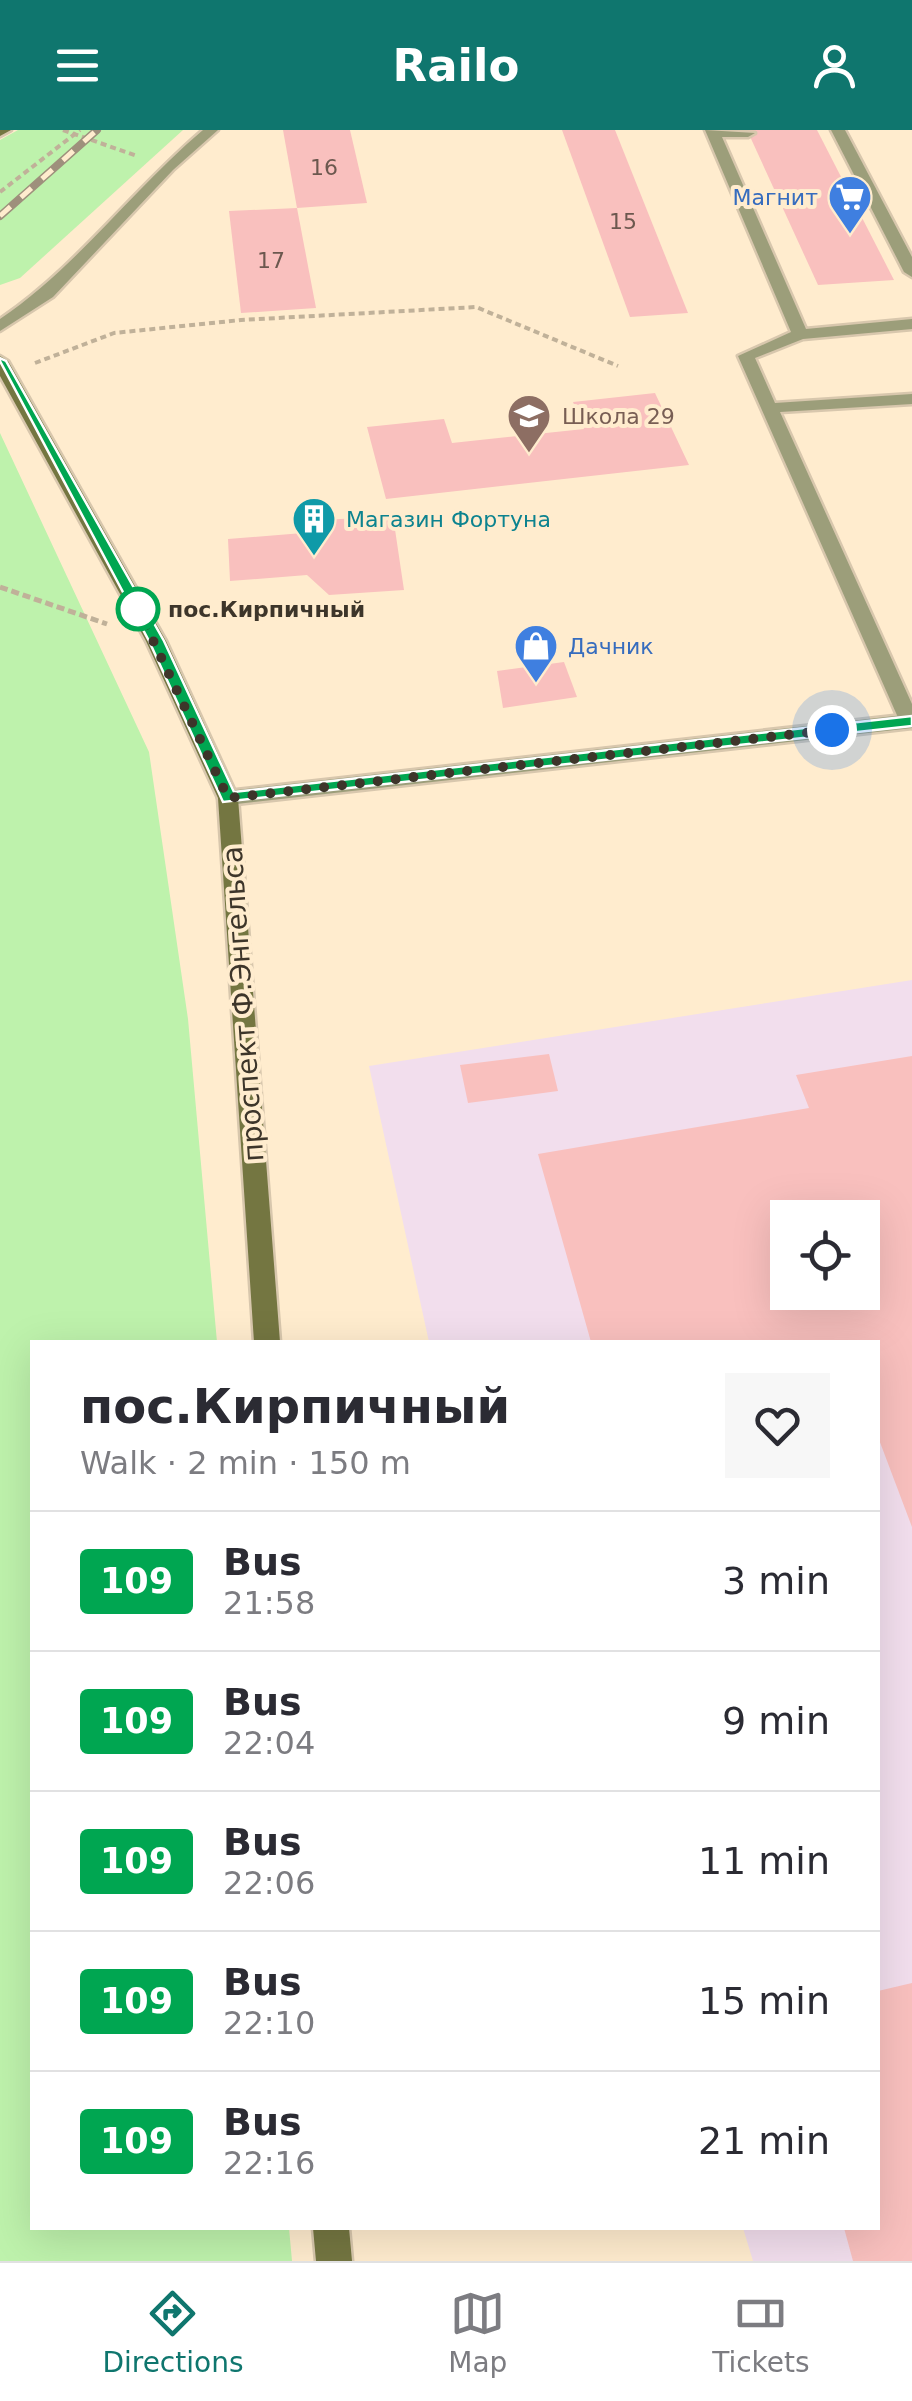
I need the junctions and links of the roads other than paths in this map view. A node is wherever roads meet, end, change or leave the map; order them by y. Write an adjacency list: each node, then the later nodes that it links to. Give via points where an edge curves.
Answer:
1 (211, 130): 8 (street, via 47,294)
2 (839, 130): 3 (street); 6 (street)
3 (818, 131)
4 (713, 132): 5 (street); 9 (street)
5 (748, 132)
6 (912, 272)
7 (912, 324): 9 (street)
8 (0, 326)
9 (800, 334): 12 (street, via 746,356)
10 (3, 367): 14 (street, проспект Ф.Энгельса, via 156,641)
11 (912, 399): 12 (street)
12 (769, 408): 13 (street)
13 (911, 721): 14 (street)
14 (228, 798): 15 (street, проспект Ф.Энгельса)
15 (268, 1340)
16 (331, 2230): 17 (street)
17 (334, 2261)

